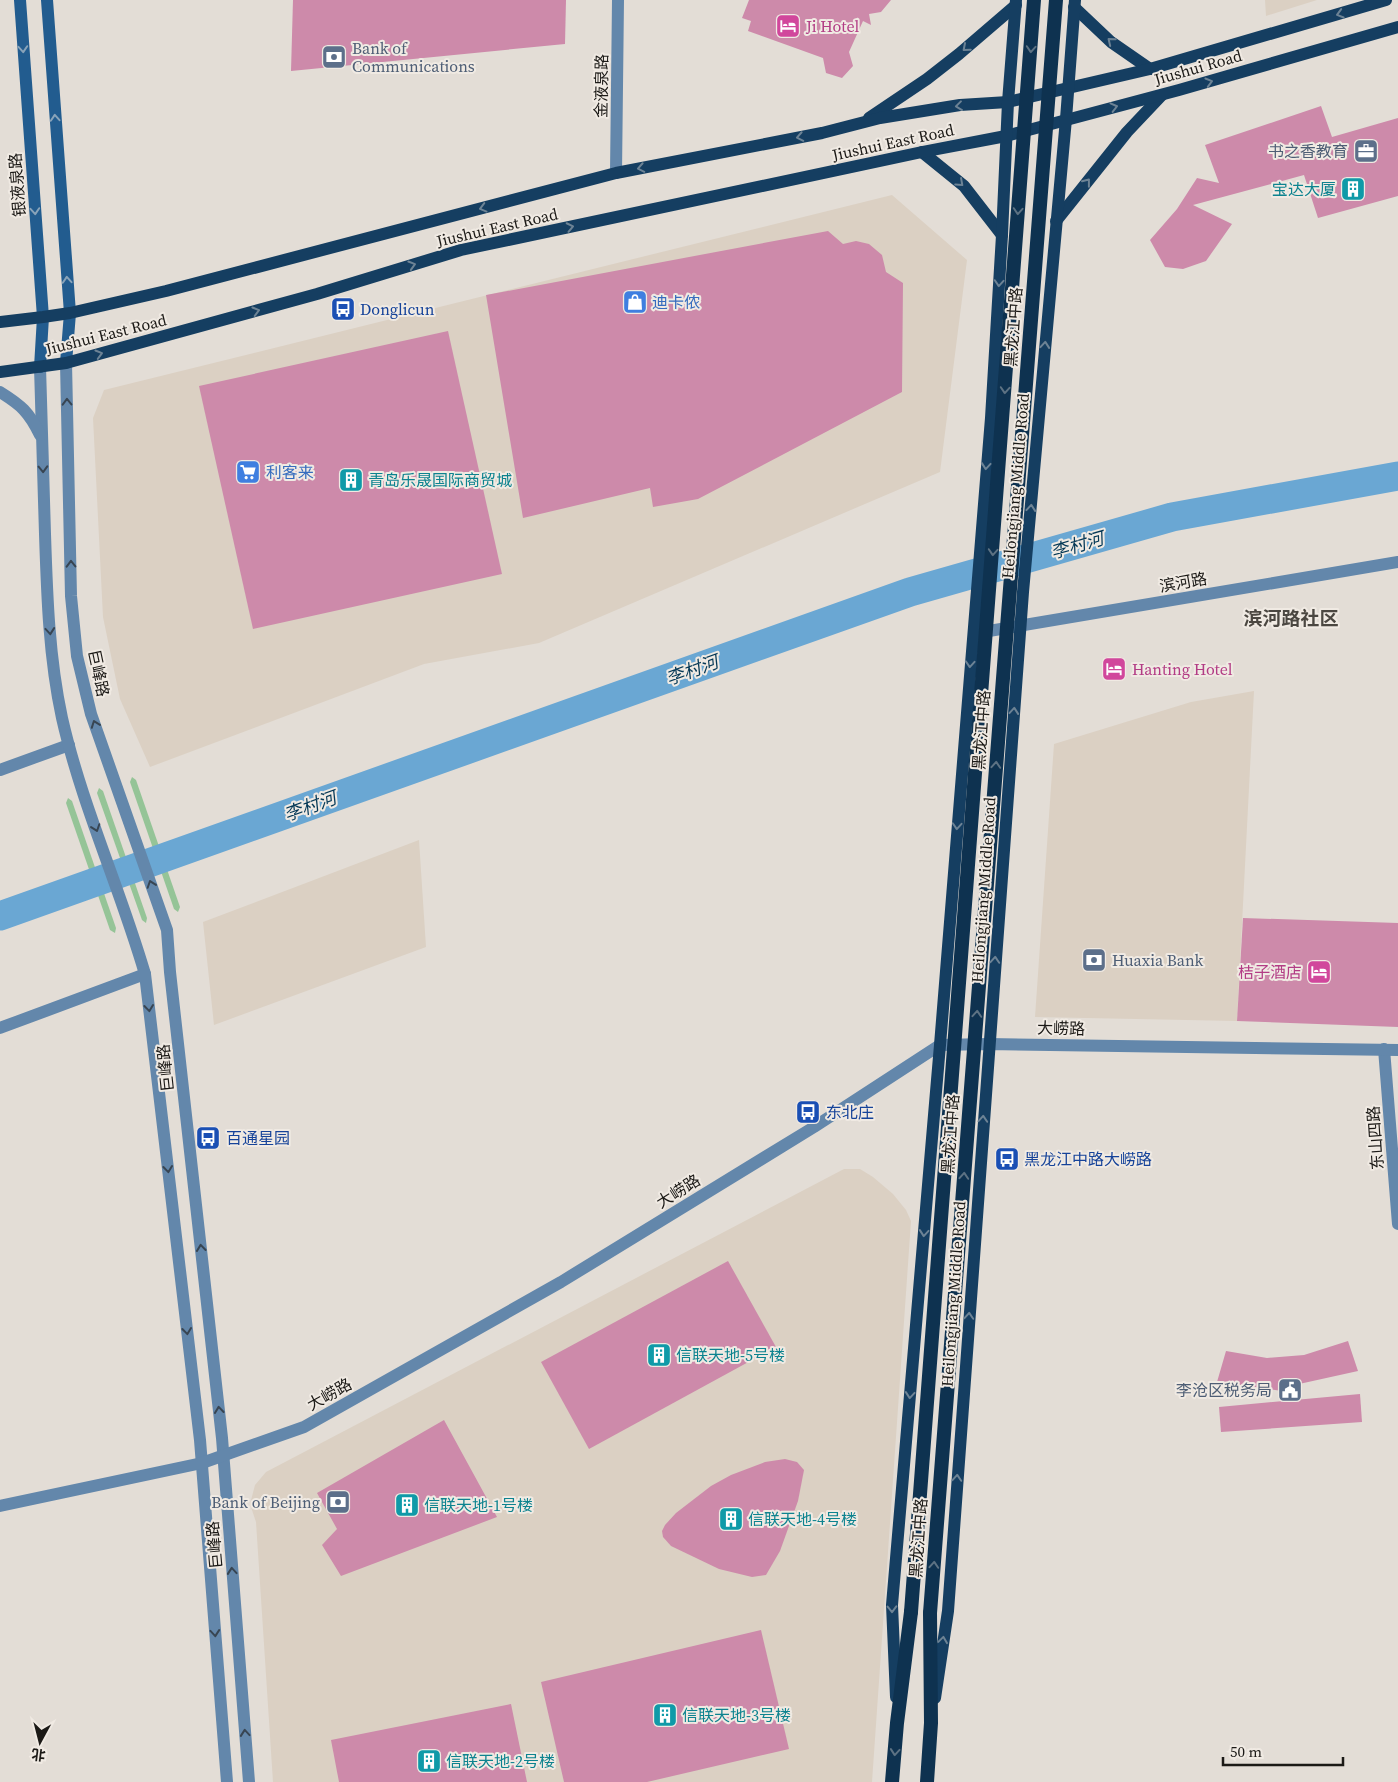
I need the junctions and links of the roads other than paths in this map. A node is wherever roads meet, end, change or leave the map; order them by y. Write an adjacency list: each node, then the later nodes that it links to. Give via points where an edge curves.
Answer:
1 (20, 0): 22 (main road, 银液泉路, one-way to 22)
2 (47, 0): 21 (main road, one-way to 2)
3 (618, 0): 18 (street, 金液泉路)
4 (1034, 0): 44 (highway, 黑龙江中路, one-way to 44, bridge, via 911,1612)
5 (1056, 0): 45 (highway, 黑龙江中路, one-way to 5, bridge, via 930,1613)
6 (1386, 0): 10 (main road, Jiushui Road, one-way to 10)
7 (1016, 2): 13 (main road, Heilongjiang Middle Road); 15 (main road, one-way to 15, via 934,74)
8 (1074, 3): 10 (main road, one-way to 8, via 1112,42); 11 (main road, Heilongjiang Middle Road)
9 (1398, 27): 12 (main road, Jiushui Road, one-way to 9)
10 (1150, 69): 11 (main road, Jiushui Road)
11 (1069, 86): 13 (main road, Jiushui Road); 14 (main road, Heilongjiang Middle Road)
12 (1162, 95): 14 (main road, Jiushui Road, one-way to 12); 19 (main road, one-way to 12, via 1127,132)
13 (1008, 102): 15 (main road, Jiushui East Road, one-way to 15, via 960,105); 16 (main road, Heilongjiang Middle Road)
14 (1066, 119): 16 (main road, Jiushui Road); 19 (main road, Heilongjiang Middle Road)
15 (863, 122): 18 (main road, Jiushui East Road, one-way to 18)
16 (1006, 136): 17 (main road, Jiushui East Road); 20 (main road, Heilongjiang Middle Road)
17 (922, 152): 20 (main road, one-way to 20, via 964,186); 24 (main road, Jiushui East Road, one-way to 17, via 317,294 461,250)
18 (616, 173): 21 (main road, Jiushui East Road, one-way to 21, via 166,291)
19 (1056, 221): 30 (main road, Heilongjiang Middle Road, one-way to 19)
20 (1002, 235): 31 (main road, Heilongjiang Middle Road, one-way to 31, via 991,418)
21 (70, 313): 22 (main road, Jiushui East Road); 24 (main road)
22 (43, 317): 23 (main road, Jiushui East Road); 25 (main road, 银液泉路)
23 (0, 322)
24 (66, 363): 25 (main road, Jiushui East Road); 41 (street, 巨峰路, one-way to 24, via 167,930 91,714 77,656 71,596)
25 (40, 367): 26 (main road, Jiushui East Road); 28 (street, 巨峰路)
26 (0, 372)
27 (0, 392): 28 (street, via 31,417)
28 (42, 439): 32 (street, 巨峰路, one-way to 32, via 51,654)
29 (1398, 562): 30 (street, 滨河路)
30 (1021, 626): 31 (street, 滨河路); 36 (main road, Heilongjiang Middle Road, one-way to 30)
31 (972, 634): 37 (main road, Heilongjiang Middle Road, one-way to 37)
32 (69, 745): 33 (street); 34 (street, 巨峰路, one-way to 34)
33 (0, 770)
34 (145, 974): 35 (street); 42 (street, 巨峰路, one-way to 42)
35 (0, 1028)
36 (988, 1044): 37 (street, 大崂路); 38 (street, 大崂路); 45 (main road, Heilongjiang Middle Road, one-way to 36, via 948,1611)
37 (940, 1045): 41 (street, 大崂路, via 562,1282 304,1427); 44 (main road, Heilongjiang Middle Road, one-way to 44, via 892,1604)
38 (1384, 1049): 39 (street, 大崂路); 40 (street, 东山四路)
39 (1398, 1050)
40 (1398, 1224)
41 (223, 1456): 42 (street, 大崂路); 47 (street, 巨峰路, one-way to 41)
42 (202, 1463): 43 (street, 大崂路); 46 (street, 巨峰路, one-way to 46)
43 (0, 1506)
44 (897, 1723): 48 (highway, Heilongjiang Middle Road, one-way to 48)
45 (932, 1723): 49 (highway, Heilongjiang Middle Road)
46 (227, 1782)
47 (249, 1782)
48 (892, 1782)
49 (927, 1782)

